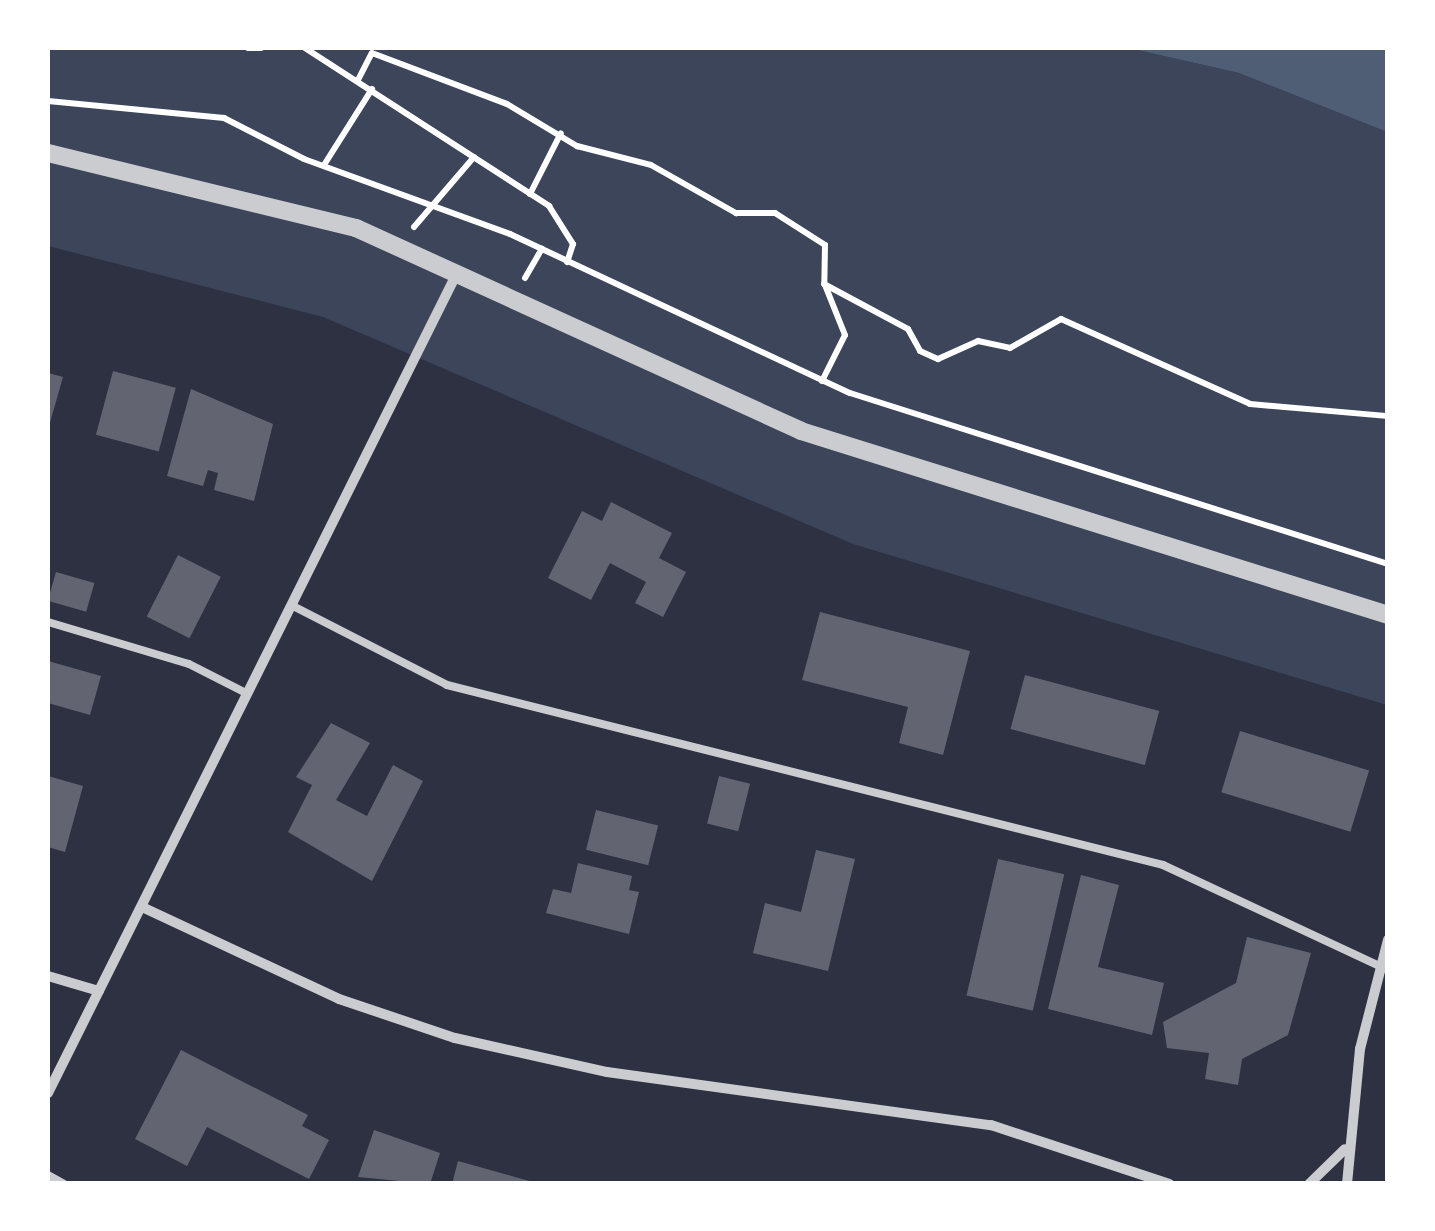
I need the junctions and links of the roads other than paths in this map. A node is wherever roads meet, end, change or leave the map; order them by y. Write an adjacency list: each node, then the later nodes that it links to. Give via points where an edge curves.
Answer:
1 (48, 154): 2 (street, via 296,210)
2 (459, 270): 3 (street); 4 (street, via 800,431)
3 (291, 605): 6 (street); 9 (lane, via 447,685 1163,866)
4 (1388, 615)
5 (48, 622): 6 (lane, via 189,664)
6 (246, 693): 7 (street)
7 (142, 907): 11 (street); 16 (street, via 339,999 455,1038 607,1072 991,1125)
8 (1388, 940): 9 (street)
9 (1383, 967): 13 (street)
10 (48, 976): 11 (street)
11 (100, 990): 12 (street)
12 (48, 1093)
13 (1345, 1149): 17 (street); 18 (street)
14 (48, 1175): 15 (lane)
15 (64, 1184)
16 (1169, 1184)
17 (1309, 1184)
18 (1347, 1184)

